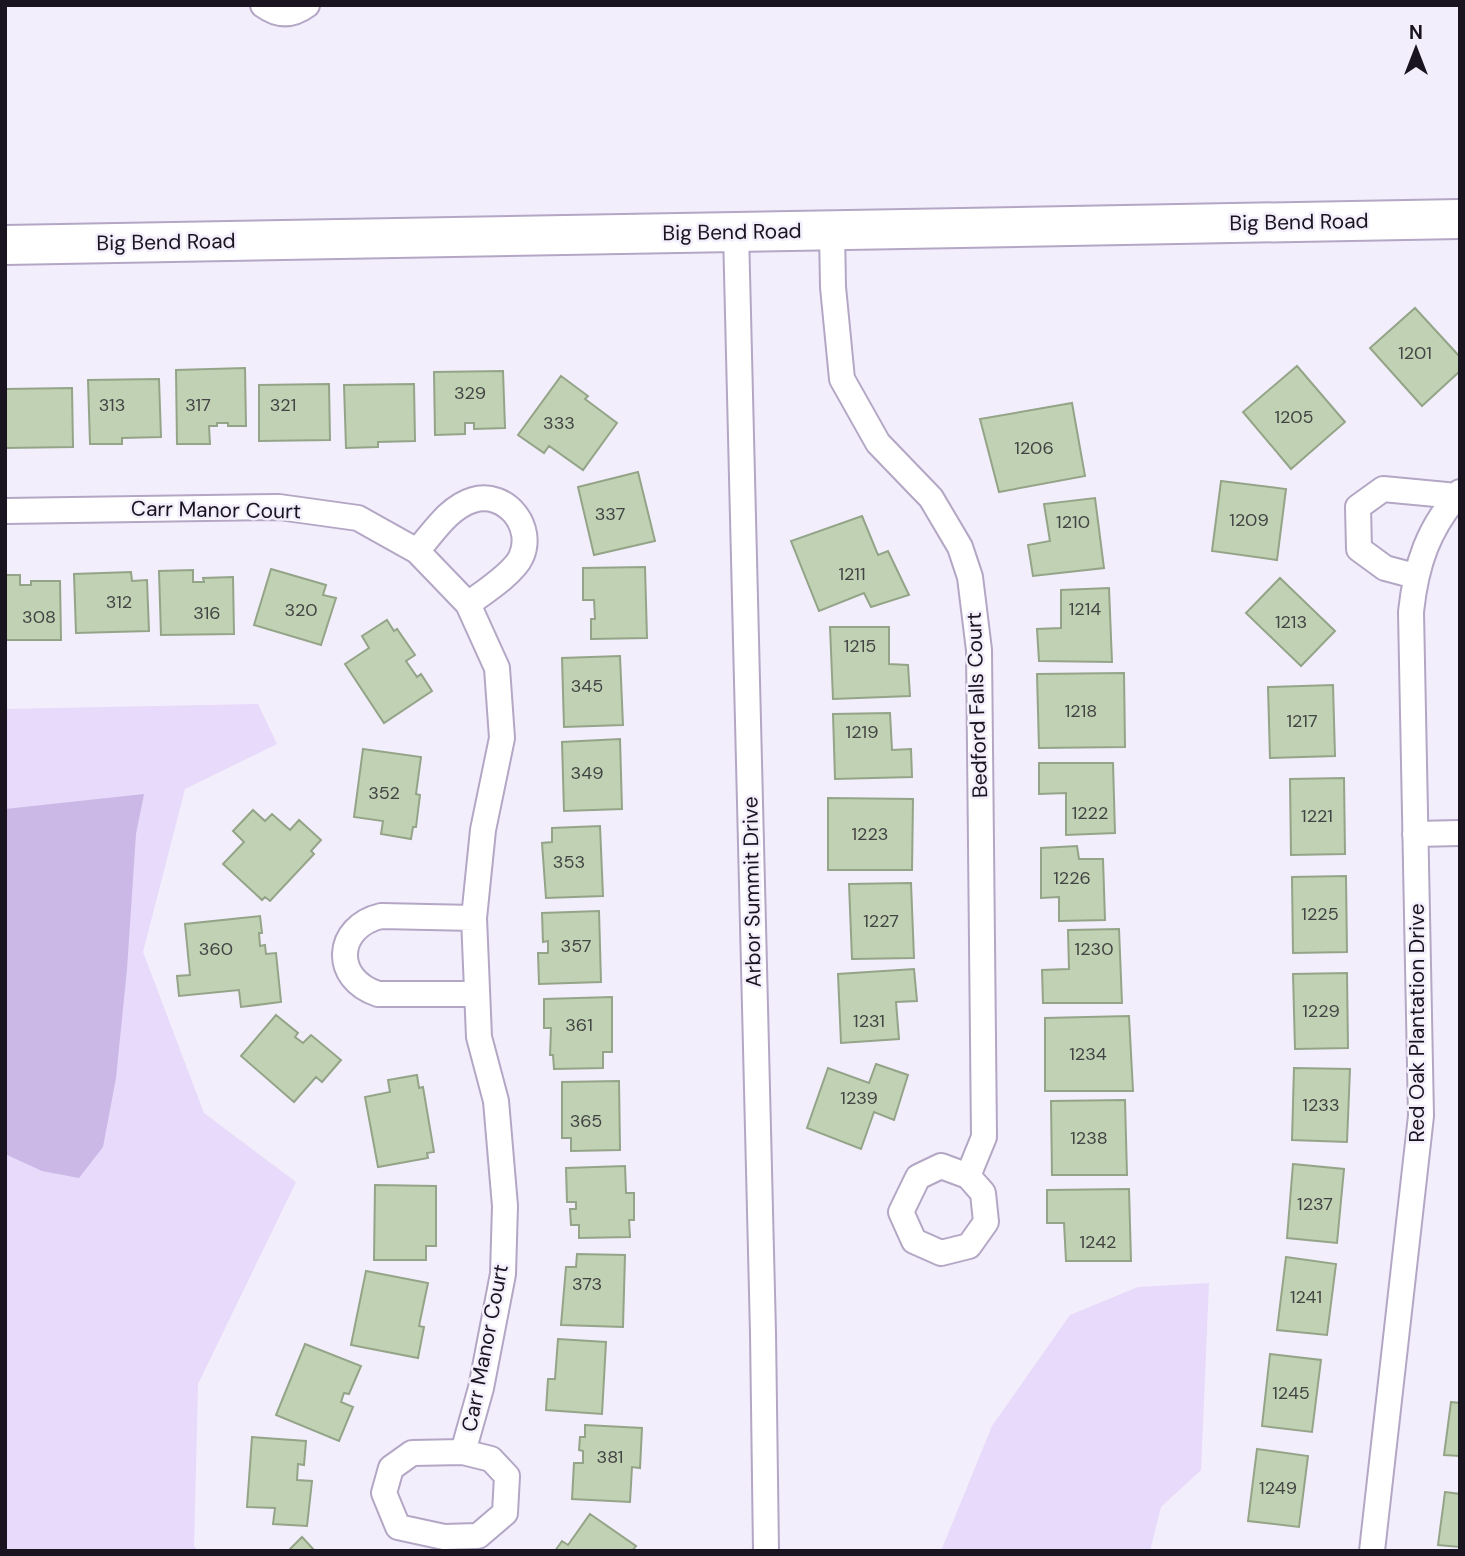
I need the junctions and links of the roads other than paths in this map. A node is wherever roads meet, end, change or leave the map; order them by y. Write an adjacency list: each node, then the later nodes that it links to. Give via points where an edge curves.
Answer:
1 (263, 5): 2 (street, via 286,14)
2 (307, 5)
3 (1460, 219): 4 (main road, Big Bend Road)
4 (832, 230): 5 (main road, Big Bend Road); 16 (street, Bedford Falls Court, via 842,379 878,443 931,498 960,547 970,577 979,650 984,1137)
5 (736, 232): 6 (main road, Big Bend Road); 18 (street, Arbor Summit Drive)
6 (5, 245)
7 (1458, 494): 10 (street, Red Oak Plantation Drive, via 1438,520); 10 (street, Red Oak Plantation Drive, via 1383,488 1358,507 1359,549 1385,568)
8 (5, 511): 9 (street, Carr Manor Court, via 279,507 358,517)
9 (417, 551): 11 (street, Carr Manor Court); 11 (street, via 448,516 475,499 490,499 516,514 524,527 522,556)
10 (1415, 576): 13 (street, Red Oak Plantation Drive, via 1411,612)
11 (468, 604): 14 (street, Carr Manor Court, via 497,668 502,738 483,830)
12 (1460, 833): 13 (street)
13 (1415, 834): 19 (street, Red Oak Plantation Drive, via 1421,1116)
14 (474, 918): 15 (street, Carr Manor Court); 15 (street, via 368,919 348,938 345,956 354,981 377,993)
15 (477, 994): 17 (street, Carr Manor Court, via 479,1037 496,1101 505,1206 503,1274 481,1388)
16 (968, 1176)
17 (463, 1452): 17 (street, Carr Manor Court, via 412,1454 391,1468 384,1493 398,1527 444,1538 478,1536 505,1513 507,1476 491,1459)
18 (766, 1551)
19 (1372, 1551)

